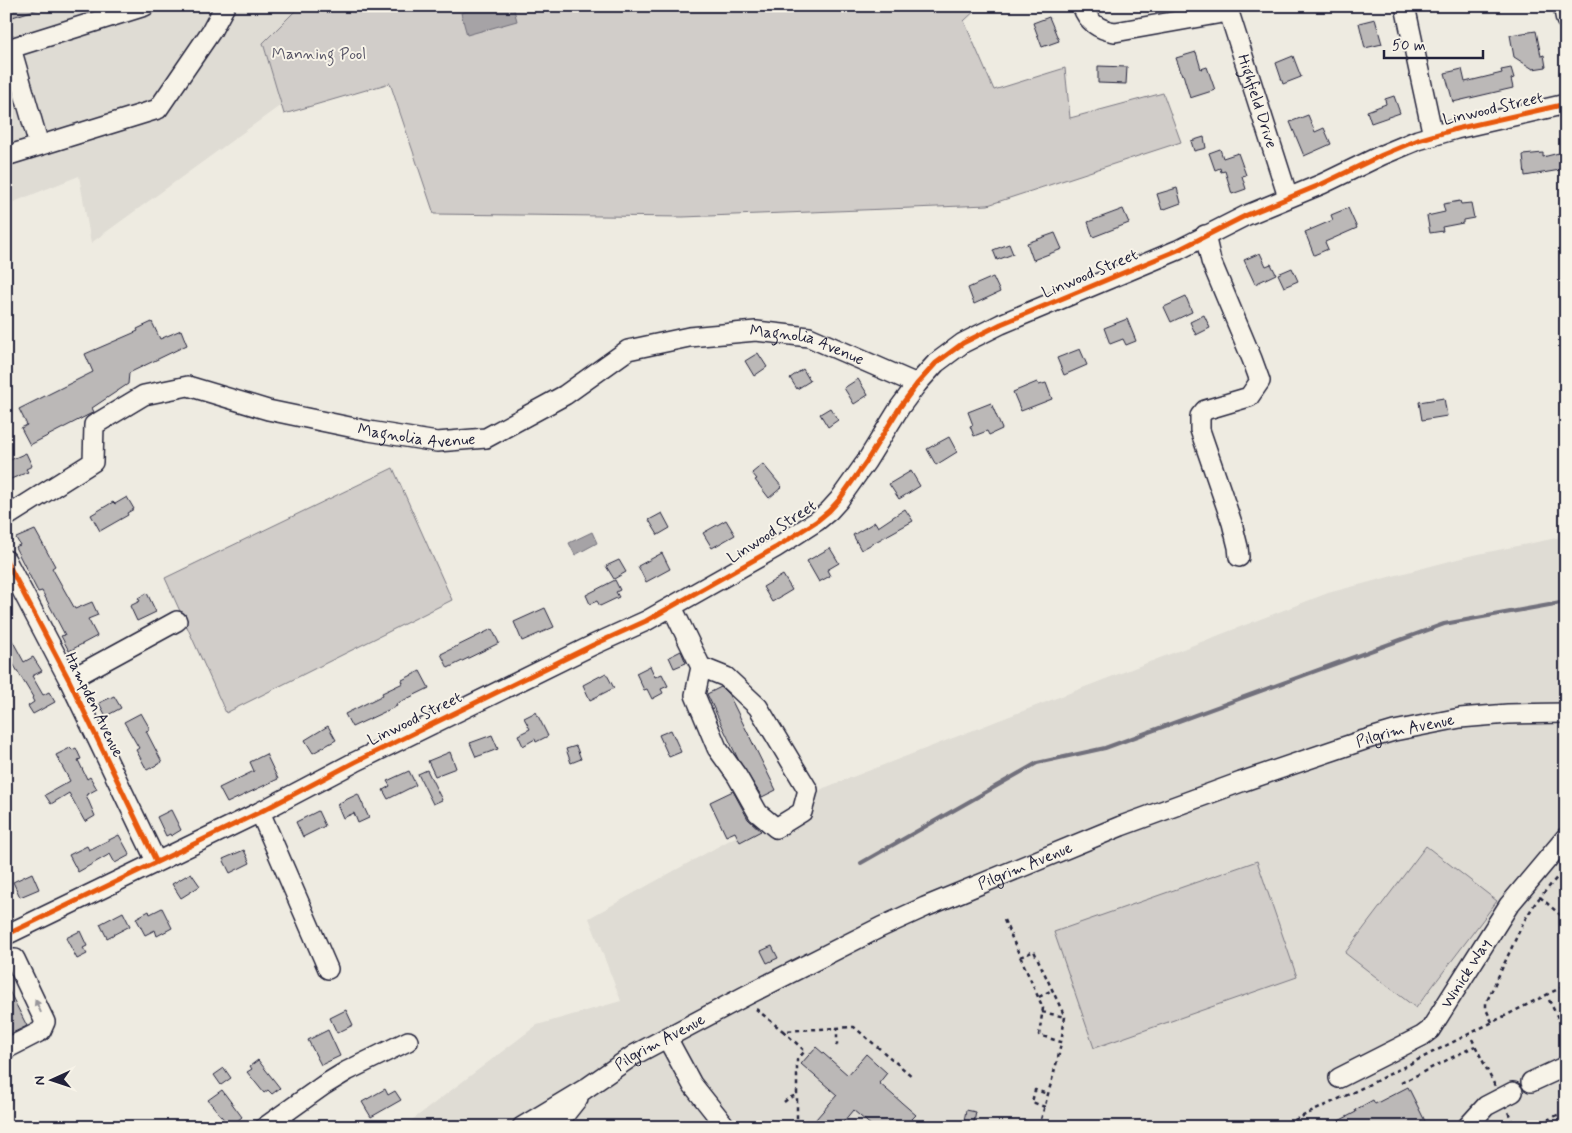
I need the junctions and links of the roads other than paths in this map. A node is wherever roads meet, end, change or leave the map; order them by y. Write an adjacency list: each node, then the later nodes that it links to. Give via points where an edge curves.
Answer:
1 (145, 6): 7 (street)
2 (225, 6): 11 (street, via 158,109)
3 (1082, 6): 6 (street, via 1095,26 1115,32)
4 (1406, 6): 10 (street)
5 (1563, 6): 8 (street)
6 (1227, 9): 13 (street, Highfield Drive)
7 (91, 14): 11 (street, via 12,48)
8 (1566, 20)
9 (1566, 104): 10 (street, Linwood Street)
10 (1433, 136): 13 (street, Linwood Street)
11 (40, 146): 12 (street)
12 (6, 156)
13 (1288, 197): 14 (street, Linwood Street)
14 (1205, 235): 15 (street, Linwood Street, via 1178,250 963,343 936,363); 17 (street, via 1211,261 1260,381 1249,397 1205,410 1200,416 1200,430 1232,523)
15 (917, 384): 16 (street, Magnolia Avenue, via 809,337 756,331 689,337 628,350 565,395 486,438 436,442 268,410 188,386 144,396 94,425 93,462); 19 (street, Linwood Street, via 866,462 829,510 775,548)
16 (6, 517)
17 (1238, 557)
18 (6, 560): 22 (street, Hampden Avenue)
19 (672, 607): 21 (street); 24 (street, Linwood Street)
20 (177, 621): 22 (street)
21 (701, 667): 21 (street, via 726,676 758,707 808,790 802,812 776,828 758,813 717,748 695,695)
22 (69, 680): 26 (street, Hampden Avenue)
23 (1566, 713): 30 (street, Pilgrim Avenue, via 1484,716 1416,726 1364,740 1195,799 904,916)
24 (260, 812): 26 (street, Linwood Street); 29 (street)
25 (1566, 837): 34 (street, Winick Way, via 1513,901 1430,1030)
26 (156, 861): 27 (street, Linwood Street)
27 (7, 932)
28 (6, 959): 32 (street, one-way to 28, via 41,1031 45,1022 15,959)
29 (328, 969)
30 (667, 1038): 36 (street, Pilgrim Avenue, via 634,1055); 41 (street, via 692,1084)
31 (408, 1041): 38 (street, via 347,1071)
32 (6, 1049)
33 (1566, 1066): 35 (street)
34 (1339, 1078)
35 (1531, 1082)
36 (585, 1089): 39 (street, Pilgrim Avenue); 40 (street)
37 (1506, 1093): 42 (street, via 1486,1106)
38 (265, 1127)
39 (522, 1127)
40 (555, 1127)
41 (726, 1127)
42 (1467, 1127)

